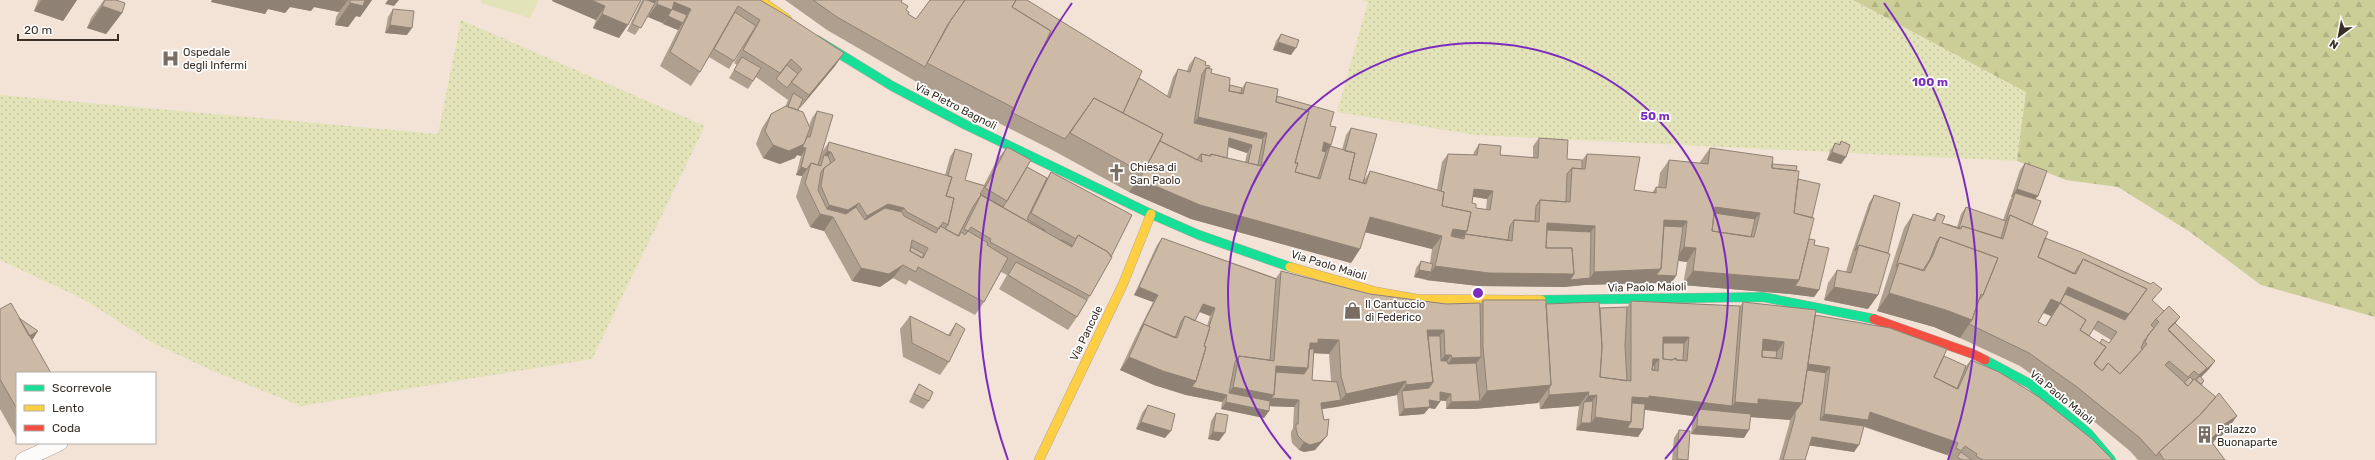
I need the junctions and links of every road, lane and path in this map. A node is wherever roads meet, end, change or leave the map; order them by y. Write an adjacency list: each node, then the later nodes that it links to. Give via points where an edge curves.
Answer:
1 (760, 0): 2 (street)
2 (796, 26)
3 (808, 34): 4 (street, Via Pietro Bagnoli, via 892,86 952,118)
4 (1151, 214): 7 (street, Via Pancole, via 1123,284); 8 (street, Via Paolo Maioli, via 1199,235 1309,273 1377,292 1417,299 1763,297 1868,317 1973,354 2030,384 2088,433)
5 (58, 444): 6 (lane)
6 (23, 460)
7 (1039, 460)
8 (2111, 460)

